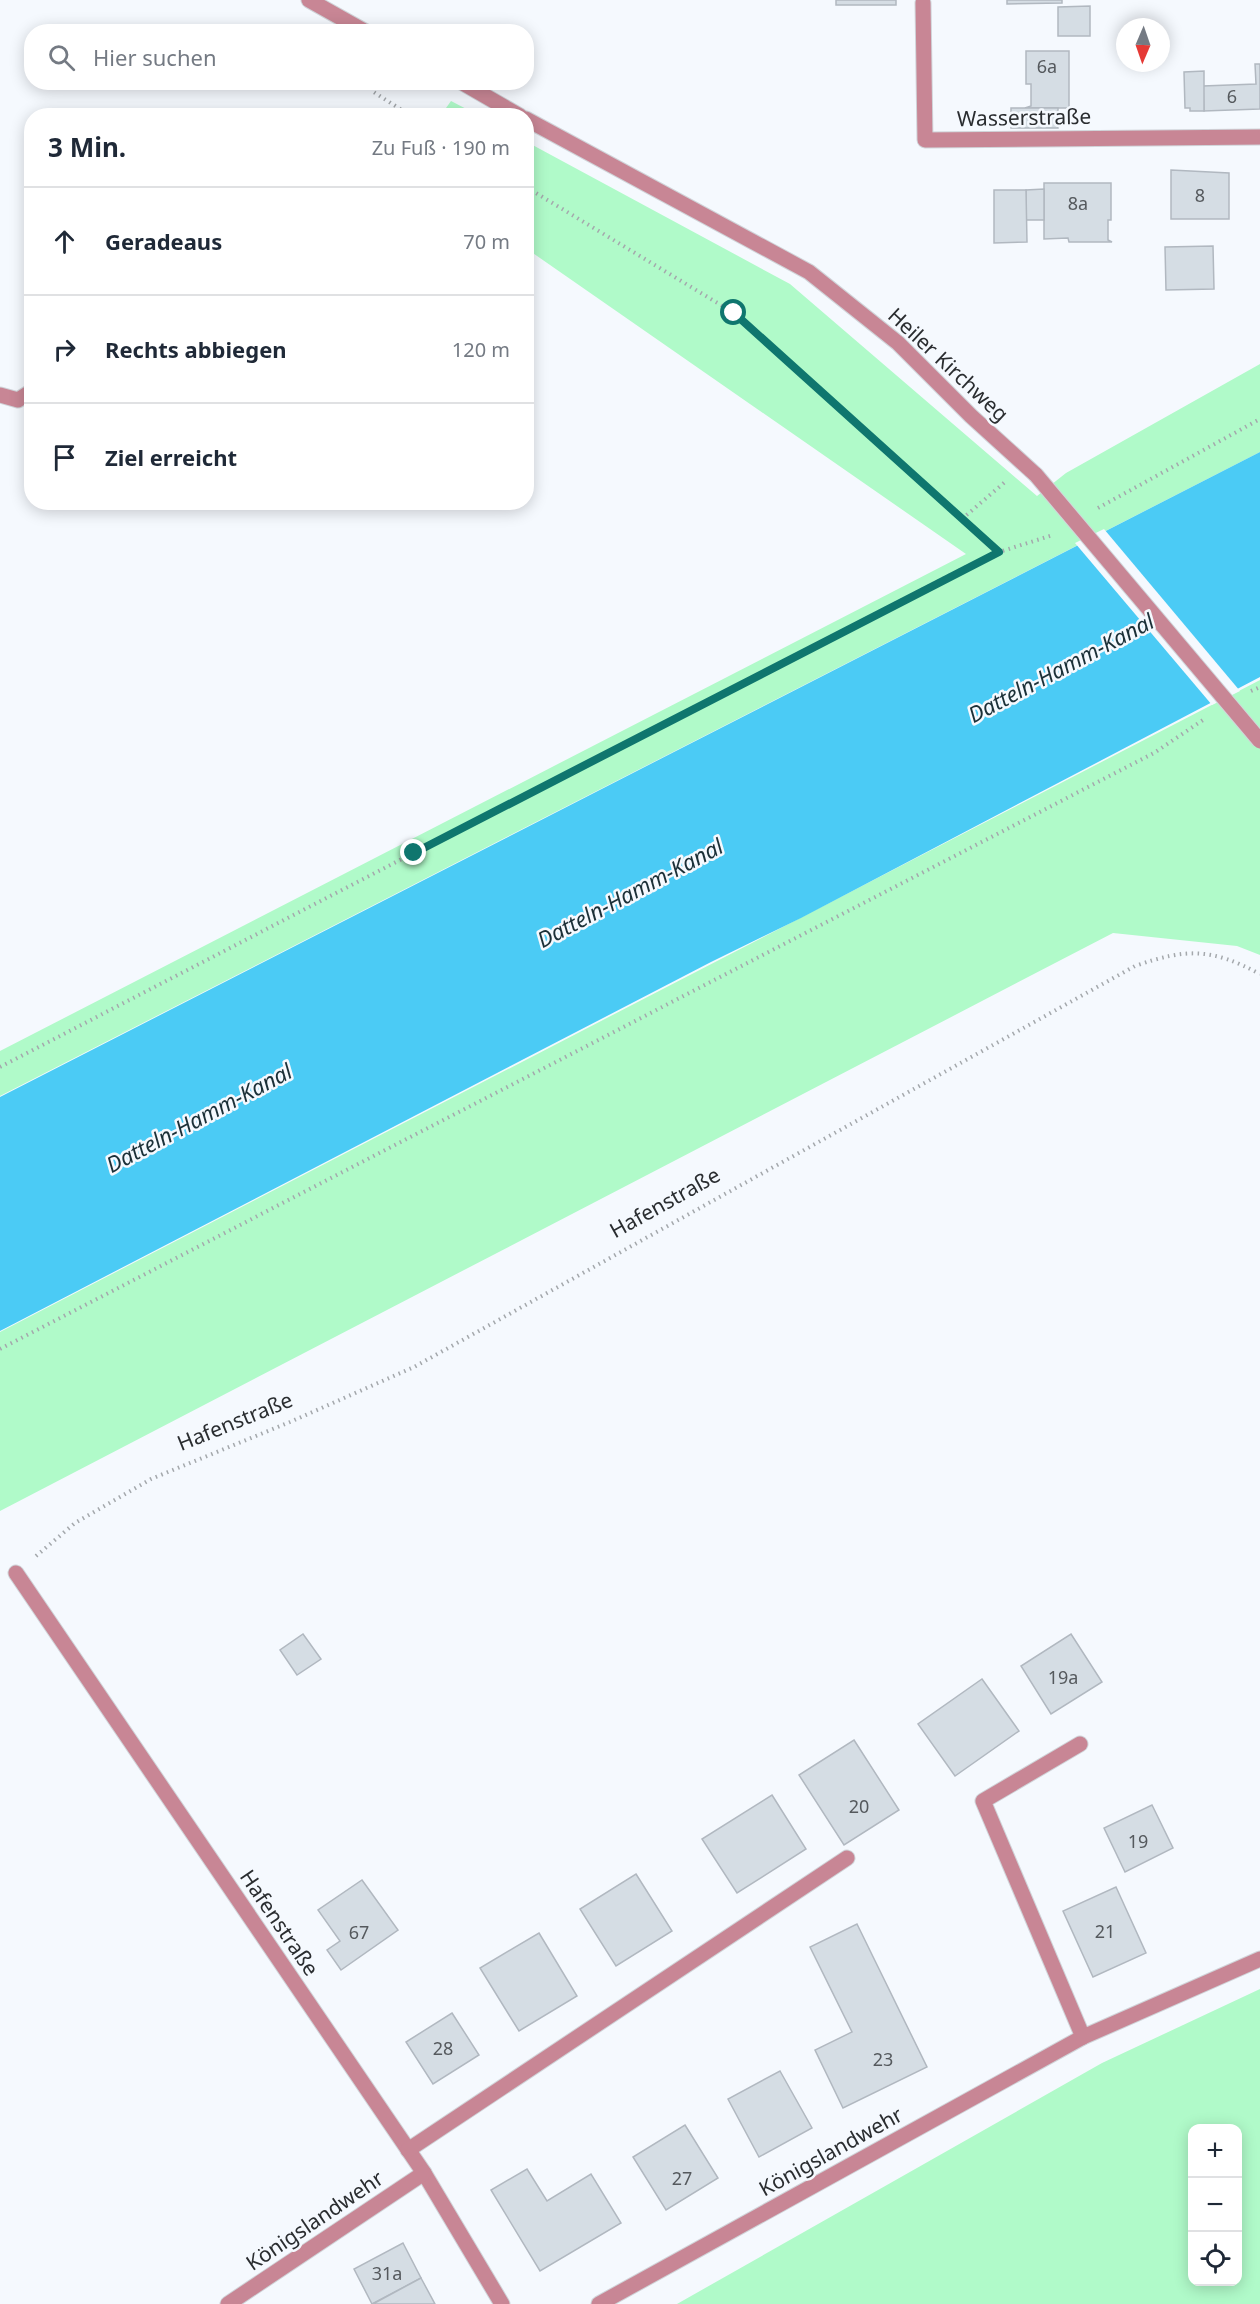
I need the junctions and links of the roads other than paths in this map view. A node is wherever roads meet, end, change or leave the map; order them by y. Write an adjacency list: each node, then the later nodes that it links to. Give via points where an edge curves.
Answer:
1 (309, 0): 3 (street)
2 (923, 3): 7 (street, Wasserstraße, via 925,140)
3 (352, 24)
4 (475, 90): 5 (street)
5 (506, 108)
6 (534, 123): 10 (street, Heiler Kirchweg, bridge, via 809,272 898,344 1030,470)
7 (1260, 137)
8 (0, 395): 9 (street, via 18,400)
9 (24, 396)
10 (1260, 741)
11 (16, 1573): 16 (street, Hafenstraße)
12 (1080, 1744): 15 (street, via 983,1801)
13 (847, 1858): 16 (street)
14 (1260, 1959): 15 (street, Königslandwehr)
15 (1083, 2037): 20 (street, Königslandwehr)
16 (408, 2150): 17 (street, Hafenstraße)
17 (424, 2173): 18 (street, Königslandwehr); 19 (street, Hafenstraße)
18 (228, 2304)
19 (502, 2304)
20 (598, 2304)

